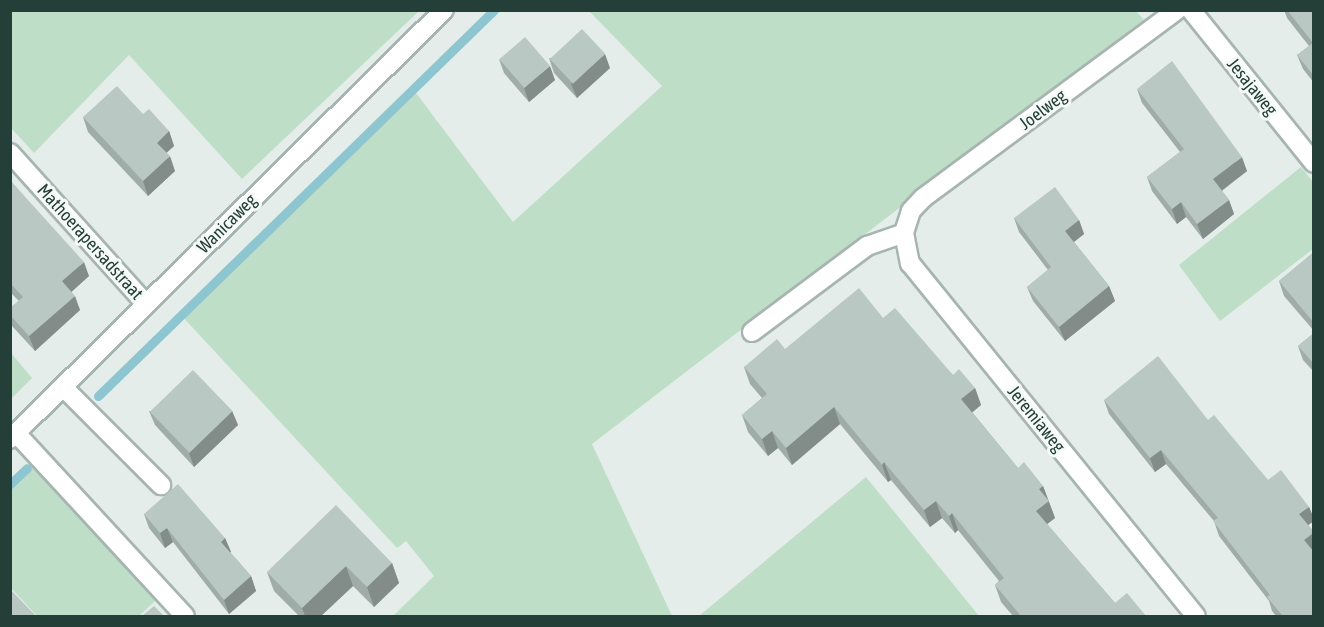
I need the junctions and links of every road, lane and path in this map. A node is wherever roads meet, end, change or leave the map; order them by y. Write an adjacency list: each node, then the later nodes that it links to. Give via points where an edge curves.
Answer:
1 (444, 10): 7 (street, Wanicaweg)
2 (1177, 10): 6 (street, Joelweg, via 923,198 912,211)
3 (1191, 10): 5 (street, Jesajaweg)
4 (10, 153): 7 (street, Mathoerapersadstraat)
5 (1314, 163)
6 (904, 233): 8 (street, via 867,246); 13 (street, Jeremiaweg, via 910,263)
7 (146, 304): 9 (street, Wanicaweg)
8 (752, 332)
9 (63, 387): 10 (street, Wanicaweg); 11 (street)
10 (13, 436): 12 (street)
11 (161, 485)
12 (185, 616)
13 (1196, 616)

